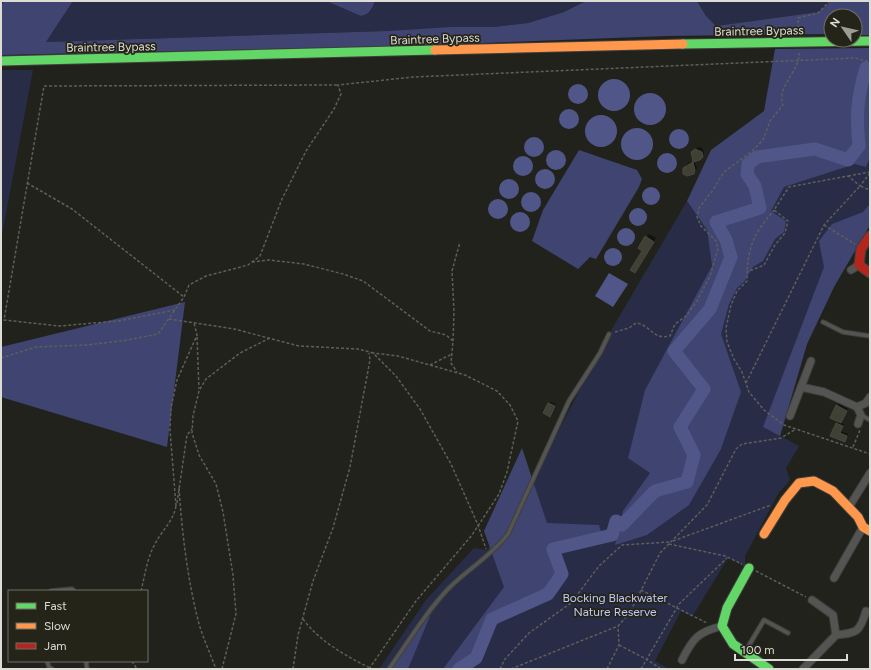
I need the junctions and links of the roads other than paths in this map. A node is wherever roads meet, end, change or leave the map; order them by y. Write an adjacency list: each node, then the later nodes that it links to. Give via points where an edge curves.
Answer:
1 (870, 41): 2 (main road, Braintree Bypass)
2 (1, 61)
3 (870, 236): 4 (main road, via 861,249)
4 (859, 265): 5 (street); 6 (main road)
5 (851, 270)
6 (870, 272)
7 (824, 322): 9 (lane, via 843,332)
8 (609, 334): 34 (lane, via 600,353 568,401 508,534 498,547 450,586)
9 (870, 336)
10 (811, 361): 11 (street)
11 (801, 386): 13 (street, via 824,392); 14 (street)
12 (870, 397): 13 (street, via 866,403)
13 (857, 406): 15 (street)
14 (790, 416)
15 (863, 416): 16 (lane); 17 (street)
16 (870, 420)
17 (858, 424)
18 (870, 473): 19 (street)
19 (849, 506): 20 (main road); 21 (main road, via 833,491 814,481 799,483)
20 (866, 529): 23 (street)
21 (764, 534)
22 (749, 568): 28 (main road)
23 (834, 578)
24 (62, 590): 25 (lane)
25 (73, 590)
26 (812, 600): 30 (street, via 833,615)
27 (866, 611): 30 (street, via 861,627 853,633)
28 (718, 627): 31 (main road); 32 (street, via 703,632 692,640)
29 (788, 633): 31 (lane, via 764,620)
30 (836, 635): 35 (street)
31 (745, 653): 33 (main road)
32 (682, 660)
33 (764, 668)
34 (390, 669)
35 (803, 669)

